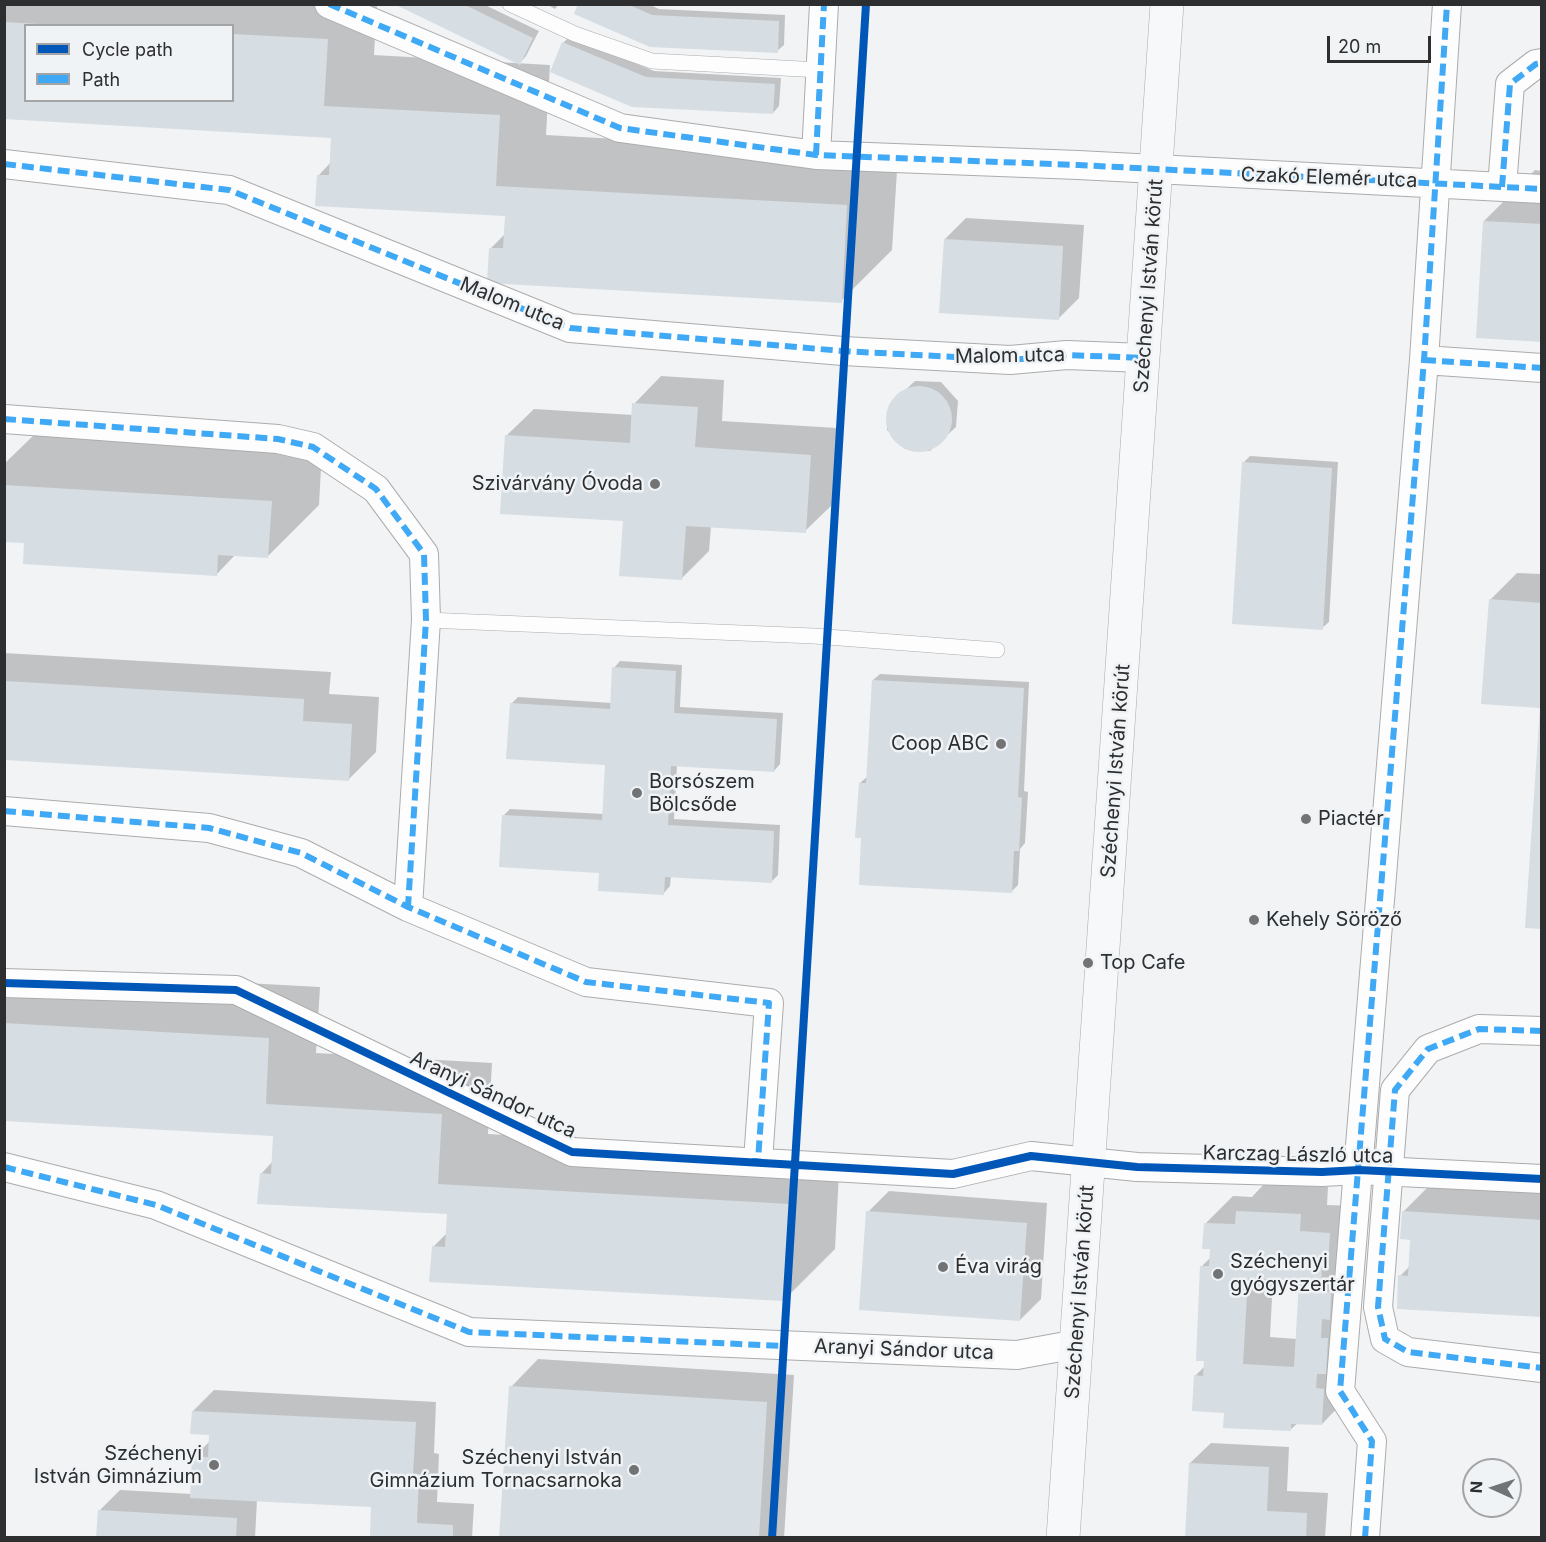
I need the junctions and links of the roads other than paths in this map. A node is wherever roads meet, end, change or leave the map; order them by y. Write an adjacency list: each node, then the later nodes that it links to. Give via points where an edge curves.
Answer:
1 (329, 4): 8 (street, via 620,128)
2 (510, 4): 7 (lane, via 575,34 652,61)
3 (824, 4): 7 (street)
4 (1167, 4): 10 (street, Széchenyi István körút)
5 (1447, 4): 11 (street)
6 (1542, 63): 12 (street, via 1510,84)
7 (820, 70): 8 (street)
8 (816, 155): 10 (street)
9 (4, 164): 14 (street, Malom utca, via 229,190 570,327 843,351 1010,360 1067,355)
10 (1156, 171): 11 (street, Czakó Elemér utca); 14 (street, Széchenyi István körút)
11 (1436, 183): 12 (street, Czakó Elemér utca); 15 (street)
12 (1502, 187): 13 (street, Czakó Elemér utca)
13 (1542, 189)
14 (1144, 358): 25 (street, Széchenyi István körút)
15 (1425, 360): 16 (street); 27 (street)
16 (1542, 368)
17 (4, 419): 18 (street, via 278,439 313,447 376,489 423,554)
18 (426, 621): 19 (lane, via 814,636); 21 (street)
19 (997, 650)
20 (4, 811): 21 (street, via 209,828 301,853)
21 (408, 907): 24 (street, via 586,982 769,1003)
22 (4, 983): 24 (street, Aranyi Sándor utca, via 236,990 572,1152)
23 (1542, 1031): 28 (street, Karczag László utca, via 1479,1029 1428,1049 1395,1090)
24 (758, 1161): 25 (street, Aranyi Sándor utca, via 952,1174 1031,1156)
25 (1089, 1161): 27 (street, Karczag László utca, via 1137,1167); 30 (street, Széchenyi István körút)
26 (4, 1167): 30 (street, Aranyi Sándor utca, via 156,1205 469,1332 1017,1355)
27 (1359, 1170): 28 (street, Karczag László utca); 33 (street, via 1340,1391 1372,1441)
28 (1390, 1173): 29 (street, Karczag László utca); 31 (street, Karczag László utca, via 1378,1307 1385,1339 1408,1352)
29 (1542, 1179)
30 (1077, 1344): 32 (street, Széchenyi István körút)
31 (1542, 1368)
32 (1063, 1538)
33 (1365, 1538)

